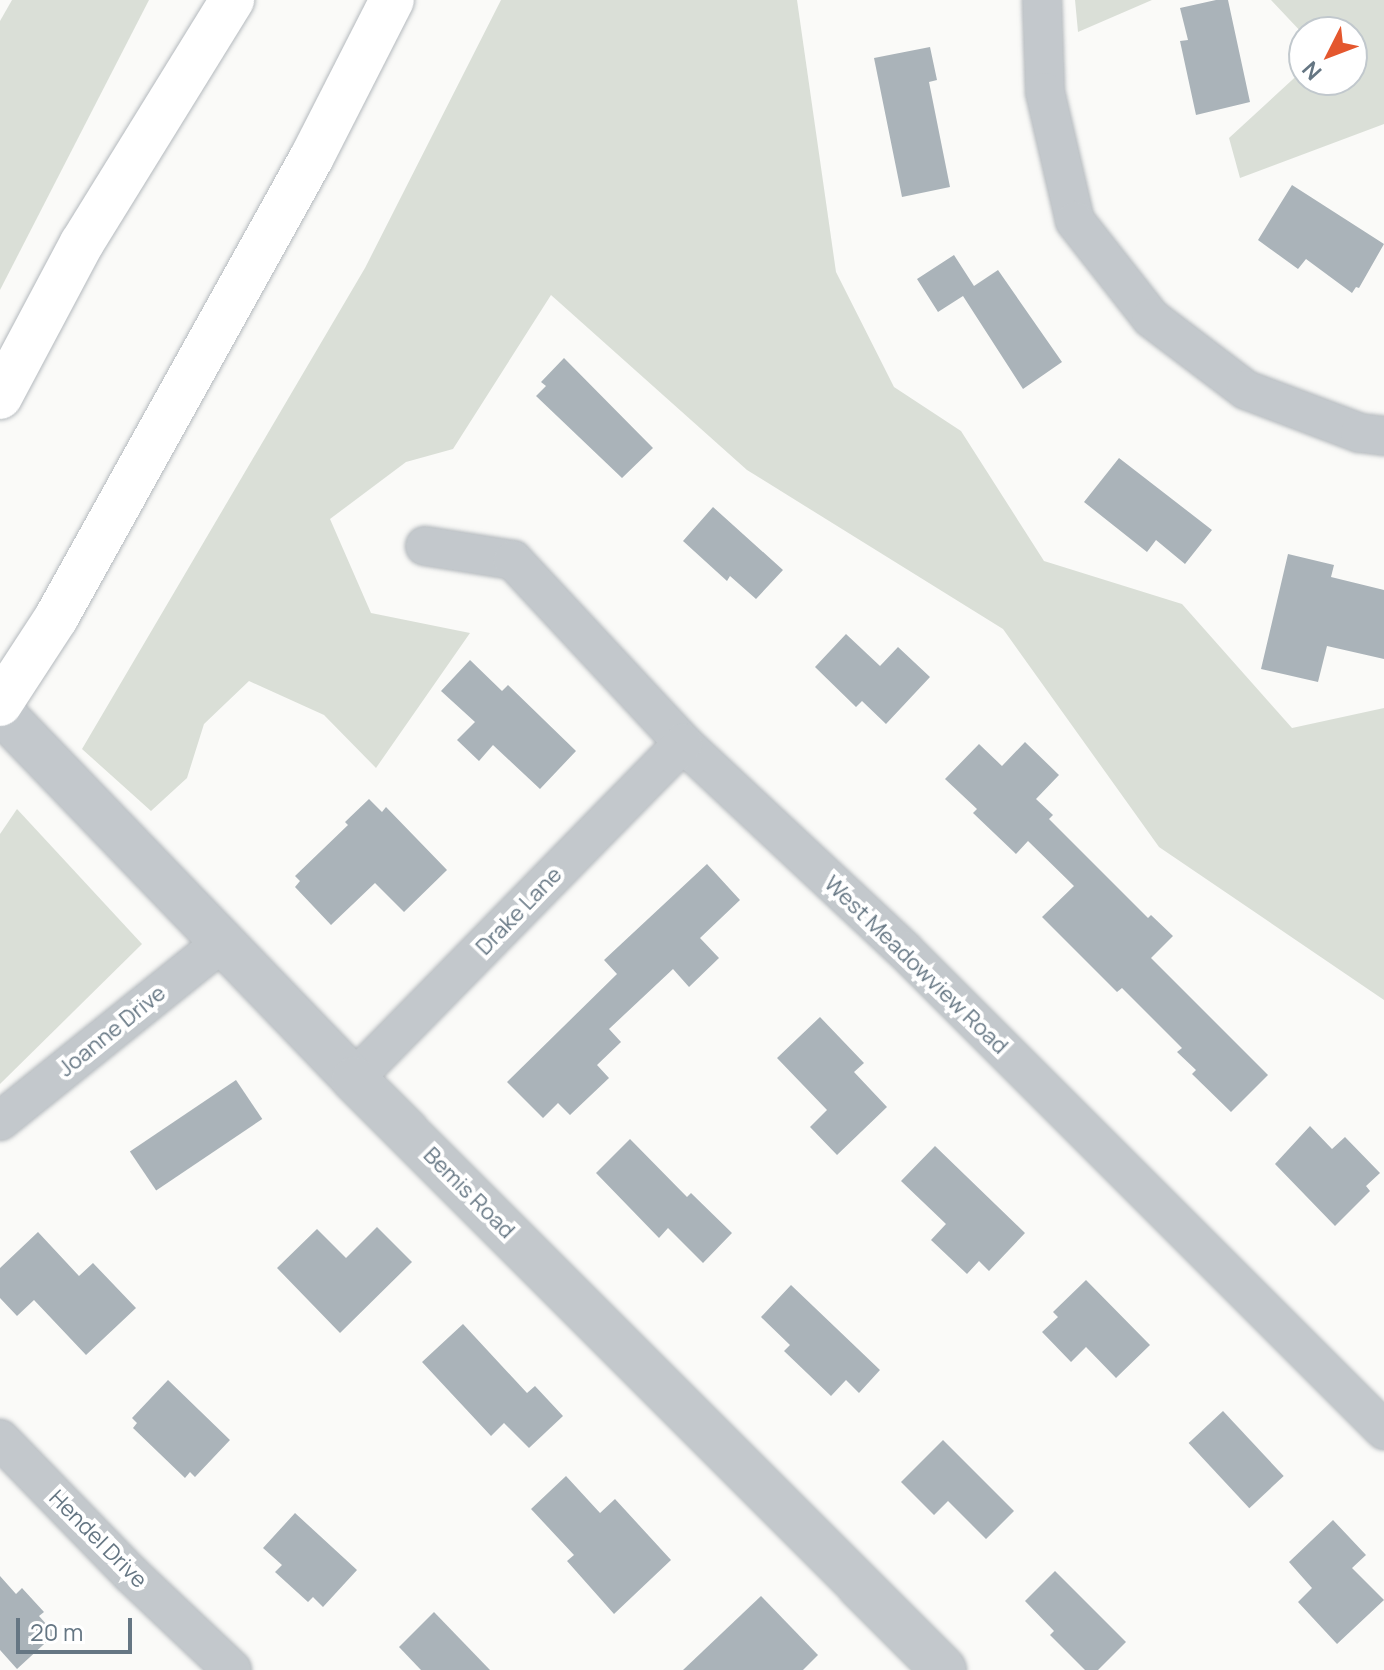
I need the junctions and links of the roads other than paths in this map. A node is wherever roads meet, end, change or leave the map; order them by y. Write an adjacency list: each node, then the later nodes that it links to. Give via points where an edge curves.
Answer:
1 (232, 0): 4 (highway, via 82,243)
2 (392, 0): 7 (highway, via 312,157 56,618)
3 (1042, 0): 5 (street, via 1045,92 1075,221 1151,318 1246,390 1360,433)
4 (0, 397)
5 (1384, 436)
6 (425, 546): 9 (street, West Meadowview Road, via 513,560)
7 (0, 704)
8 (0, 711): 10 (street, Bemis Road)
9 (683, 743): 11 (street, Drake Lane); 13 (street, West Meadowview Road, via 904,950)
10 (224, 941): 11 (street, Bemis Road); 12 (street, Joanne Drive)
11 (354, 1079): 15 (street, Bemis Road)
12 (0, 1121)
13 (1384, 1430)
14 (0, 1439): 16 (street, Hendel Drive)
15 (933, 1666)
16 (232, 1670)

